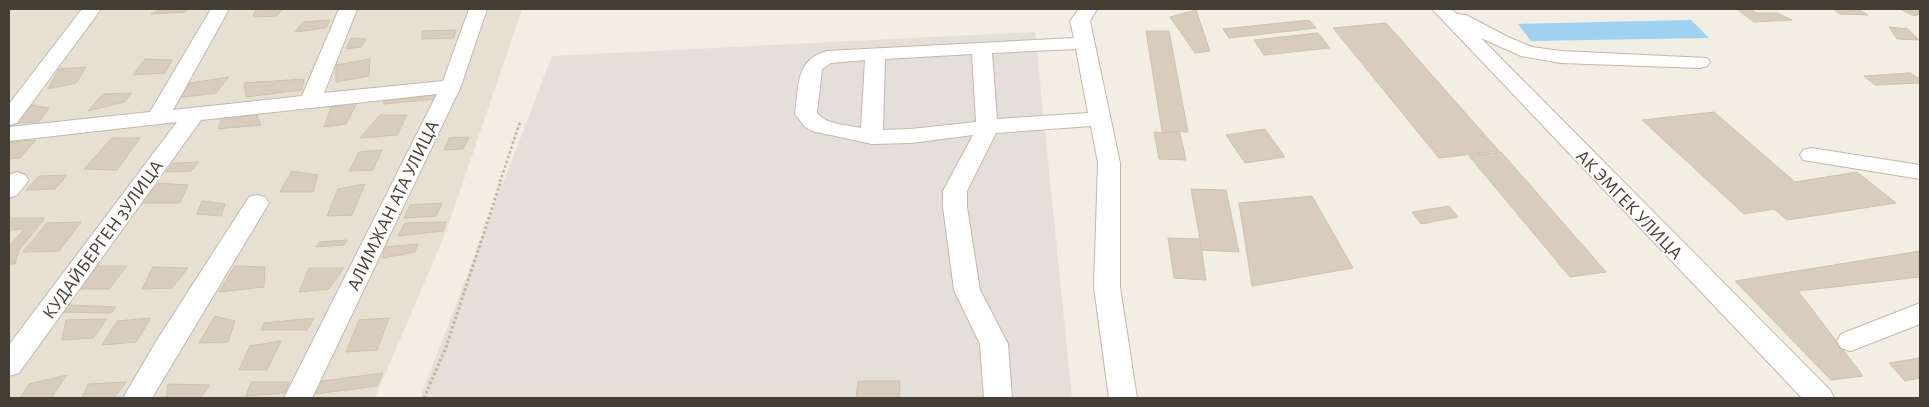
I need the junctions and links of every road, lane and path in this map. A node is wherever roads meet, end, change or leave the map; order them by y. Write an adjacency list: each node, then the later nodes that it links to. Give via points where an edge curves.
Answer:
1 (92, 9): 14 (street)
2 (220, 9): 15 (street)
3 (348, 9): 12 (street)
4 (478, 9): 11 (street, АЛИМЖАН АТА УЛИЦА)
5 (1088, 9): 7 (street, via 1080,21)
6 (1441, 10): 10 (street, via 1528,52 1561,57); 32 (street, АК ЭМГЕК УЛИЦА)
7 (1084, 43): 8 (street); 16 (street)
8 (982, 48): 9 (street); 18 (street)
9 (875, 53): 20 (street); 20 (street, via 827,57 817,62 812,68 806,114 820,126)
10 (1700, 62)
11 (451, 86): 12 (street); 28 (street, АЛИМЖАН АТА УЛИЦА)
12 (310, 101): 13 (street)
13 (194, 114): 15 (street); 26 (street, КУДАЙБЕРГЕН 3УЛИЦА)
14 (9, 118)
15 (157, 118): 19 (street)
16 (1099, 119): 18 (street); 31 (street, via 1109,163 1107,287)
17 (520, 122): 29 (path, via 445,350)
18 (987, 127): 20 (street); 30 (street, via 955,191 955,207 967,290 994,344)
19 (9, 134)
20 (872, 137)
21 (1811, 155): 22 (street)
22 (1920, 172)
23 (257, 203): 27 (street)
24 (1920, 313): 25 (street)
25 (1851, 341)
26 (9, 365)
27 (137, 398)
28 (298, 398)
29 (424, 398)
30 (998, 398)
31 (1123, 398)
32 (1820, 398)

